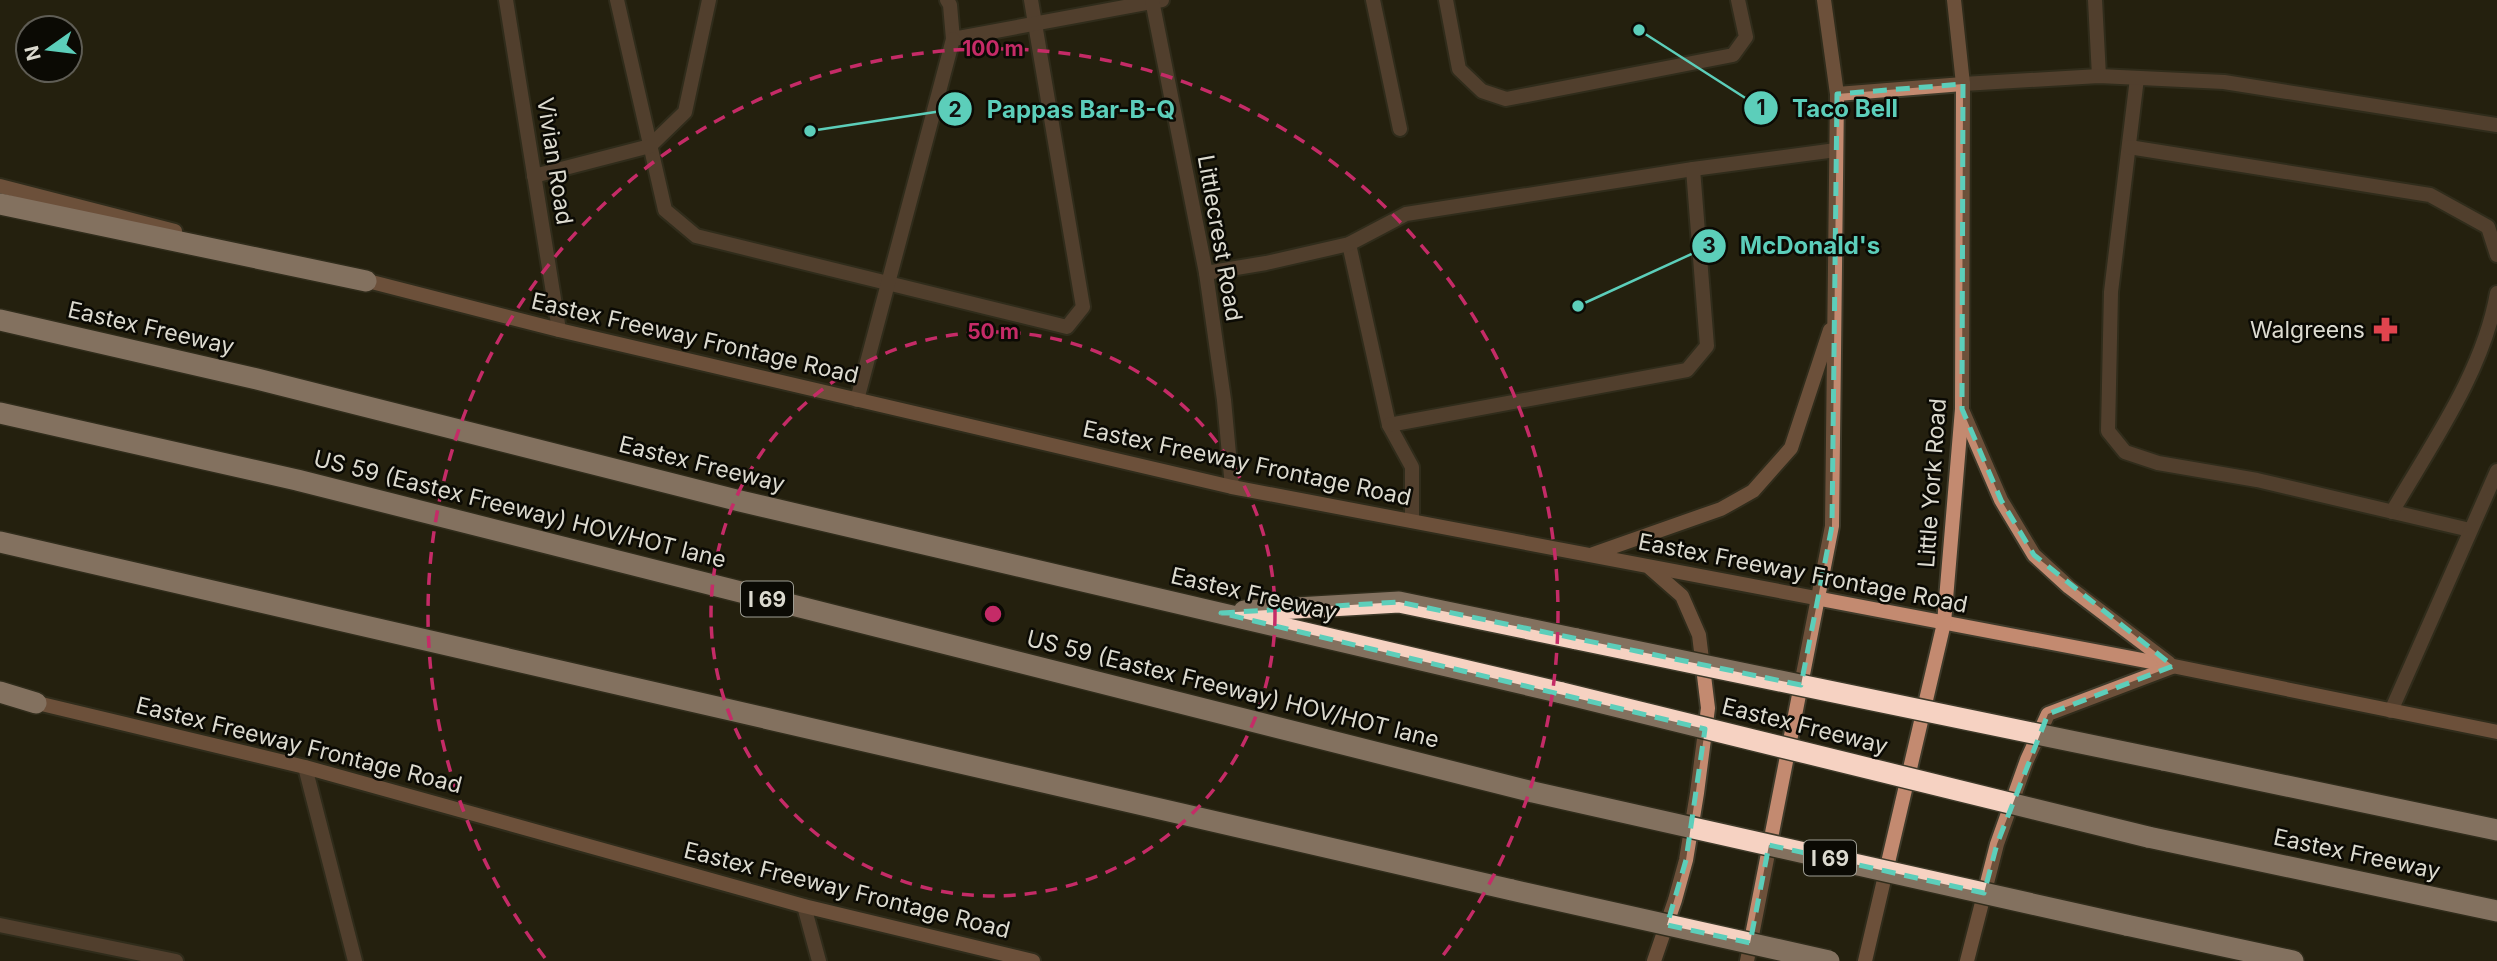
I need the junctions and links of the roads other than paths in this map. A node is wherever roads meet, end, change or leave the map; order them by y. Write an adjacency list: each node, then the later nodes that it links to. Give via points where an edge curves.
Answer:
1 (506, 0): 25 (street, Vivian Road)
2 (617, 0): 21 (street)
3 (709, 0): 21 (street, via 685,112)
4 (947, 0): 14 (street)
5 (1031, 0): 13 (street)
6 (1373, 0): 20 (street)
7 (1446, 0): 8 (street, via 1459,69 1482,91 1506,99 1733,55 1746,37)
8 (1738, 0)
9 (1824, 0): 18 (main road)
10 (1954, 0): 17 (main road, Little York Road)
11 (2095, 0): 15 (street)
12 (1155, 1): 13 (street); 30 (street, Littlecrest Road)
13 (1037, 25): 14 (street); 32 (street, via 1083,307 1067,327)
14 (953, 39): 32 (street)
15 (2099, 76): 16 (street); 17 (street)
16 (2137, 78): 19 (street, via 2224,82); 22 (street)
17 (1964, 84): 18 (main road); 38 (main road, Little York Road)
18 (1837, 94): 23 (main road)
19 (2497, 125)
20 (1400, 129)
21 (650, 146): 25 (street); 32 (street, via 665,210 696,236)
22 (2129, 147): 29 (street, via 2430,195 2488,227); 43 (street, via 2111,292 2108,431 2125,452 2158,463 2257,480)
23 (1836, 150): 24 (street); 34 (main road)
24 (1693, 169): 28 (street, via 1406,214); 40 (street, via 1707,346 1687,370)
25 (534, 176): 36 (street, Vivian Road)
26 (0, 186): 31 (main road, Eastex Freeway Frontage Road)
27 (0, 204): 31 (highway)
28 (1349, 244): 30 (street); 40 (street)
29 (2497, 255)
30 (1206, 273): 42 (street, Littlecrest Road)
31 (366, 281): 36 (main road, Eastex Freeway Frontage Road)
32 (888, 283): 37 (street)
33 (2497, 293): 43 (street, via 2492,323 2467,381)
34 (1835, 316): 47 (main road, via 1791,448 1753,491 1721,509); 49 (main road, via 1832,526)
35 (0, 320): 50 (highway, Eastex Freeway)
36 (559, 330): 37 (main road, Eastex Freeway Frontage Road)
37 (857, 400): 42 (main road, Eastex Freeway Frontage Road)
38 (1962, 409): 51 (main road, Little York Road); 52 (main road, via 2001,500 2034,555)
39 (0, 413): 71 (highway, US 59 (Eastex Freeway) HOV/HOT lane / I 69, bridge, via 310,484 1533,792)
40 (1389, 425): 44 (street, via 1412,467)
41 (2497, 471): 45 (street)
42 (1232, 486): 44 (main road, Eastex Freeway Frontage Road)
43 (2392, 512): 45 (street)
44 (1412, 521): 47 (main road, Eastex Freeway Frontage Road)
45 (2470, 530): 55 (street)
46 (0, 542): 68 (highway, bridge)
47 (1591, 555): 48 (main road, Eastex Freeway Frontage Road)
48 (1648, 566): 49 (main road, Eastex Freeway Frontage Road); 66 (main road, via 1682,596 1699,635 1708,708 1686,860)
49 (1818, 598): 51 (main road, Eastex Freeway Frontage Road); 67 (main road)
50 (1221, 613): 58 (highway, bridge, via 1399,602); 60 (highway, Eastex Freeway, bridge, via 2148,837)
51 (1944, 623): 52 (main road, Eastex Freeway Frontage Road); 69 (main road, Little York Road)
52 (2173, 666): 55 (main road, Eastex Freeway Frontage Road); 70 (main road, via 2048,714 1997,844)
53 (0, 693): 54 (highway)
54 (36, 703): 57 (main road, Eastex Freeway Frontage Road)
55 (2391, 711): 56 (main road, Eastex Freeway Frontage Road)
56 (2497, 732)
57 (305, 767): 59 (main road, Eastex Freeway Frontage Road); 63 (street)
58 (2497, 830)
59 (804, 906): 64 (street); 65 (main road, Eastex Freeway Frontage Road)
60 (2497, 911)
61 (0, 925): 62 (street)
62 (176, 961)
63 (355, 961)
64 (819, 961)
65 (1033, 961)
66 (1654, 961)
67 (1746, 961)
68 (1829, 961)
69 (1865, 961)
70 (1967, 961)
71 (2293, 961)

